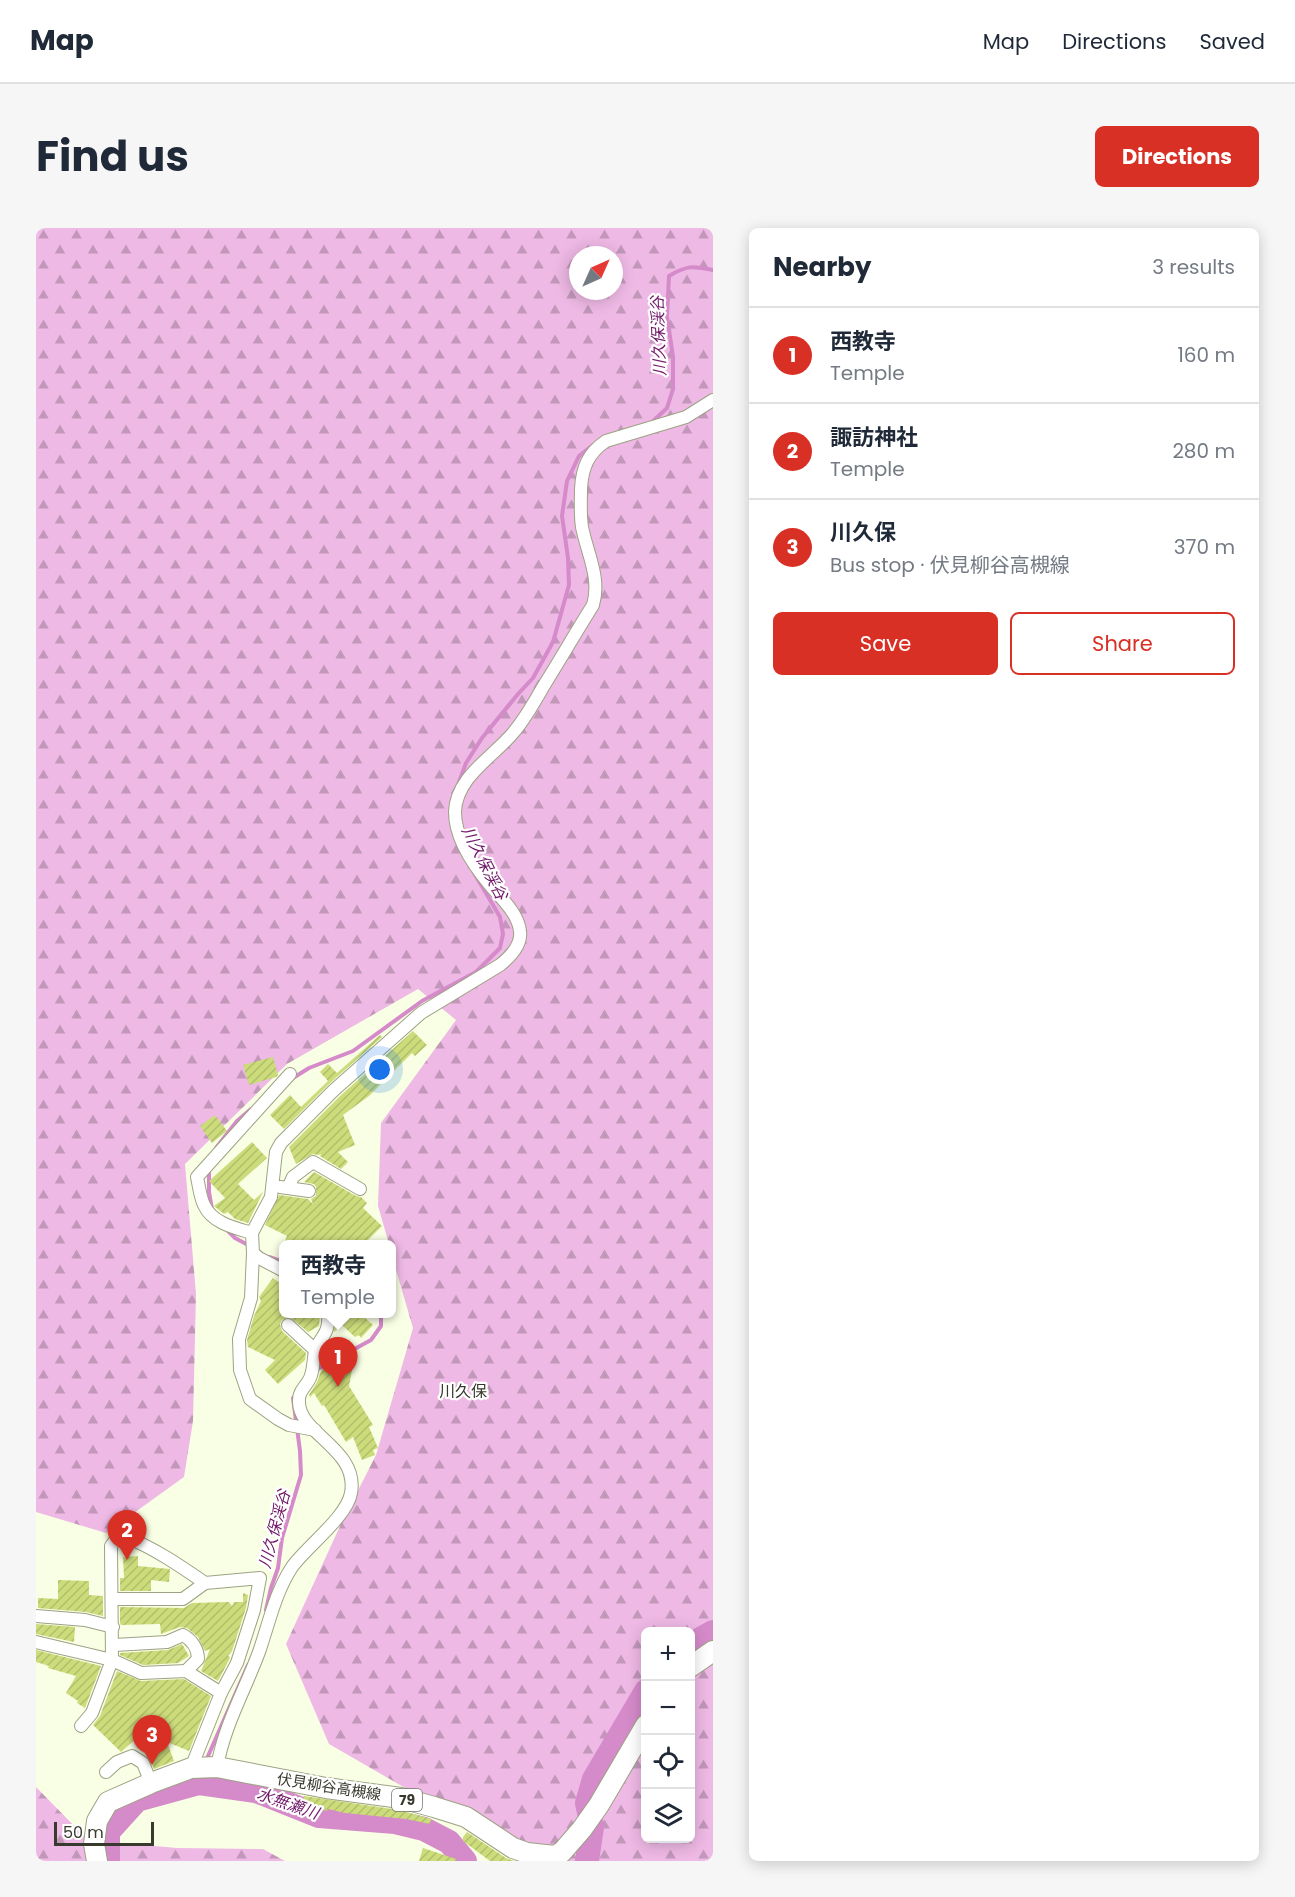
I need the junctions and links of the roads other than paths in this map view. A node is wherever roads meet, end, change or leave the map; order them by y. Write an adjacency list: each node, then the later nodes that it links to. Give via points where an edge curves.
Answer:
1 (713, 400): 3 (street, via 686,417 606,441 588,458 580,504 596,580 593,605 519,726 466,780 457,798 457,829 475,865 516,919 520,932 511,955 421,1013 311,1112 276,1152)
2 (290, 1074): 7 (street, via 197,1177 204,1205 214,1218)
3 (273, 1186): 4 (street); 7 (street)
4 (288, 1188): 5 (street, via 293,1177 314,1162); 6 (street)
5 (360, 1189)
6 (309, 1191)
7 (252, 1233): 8 (street)
8 (253, 1253): 9 (street); 13 (street, via 251,1298 239,1339 240,1370 250,1399 289,1425)
9 (279, 1268)
10 (328, 1318): 12 (street)
11 (288, 1324): 12 (street)
12 (315, 1350): 13 (street, via 310,1378 299,1394 298,1404)
13 (315, 1430): 24 (street, via 349,1469 351,1492 333,1522 292,1566 277,1595)
14 (205, 1583): 15 (street, via 183,1599); 15 (street, via 164,1555 124,1536 111,1546); 22 (street, via 260,1578)
15 (112, 1599): 17 (street)
16 (36, 1616): 17 (street)
17 (113, 1627): 19 (street)
18 (36, 1642): 21 (street)
19 (114, 1645): 21 (street); 25 (street, via 167,1642 183,1635 198,1652 198,1659)
20 (713, 1651): 23 (main road)
21 (112, 1660): 25 (street, via 141,1673); 27 (street, via 92,1713)
22 (237, 1663): 24 (street); 26 (street)
23 (695, 1664)
24 (252, 1667): 29 (street, via 221,1746)
25 (186, 1671): 26 (street)
26 (221, 1693): 29 (street)
27 (81, 1726)
28 (641, 1732): 29 (main road, 伏見柳谷高槻線 / 79, via 599,1805 555,1856 513,1848 466,1816 401,1798)
29 (204, 1767): 31 (main road)
30 (106, 1772): 31 (street, via 132,1756 143,1763)
31 (151, 1783): 32 (main road, via 108,1802 97,1821)
32 (97, 1861)

